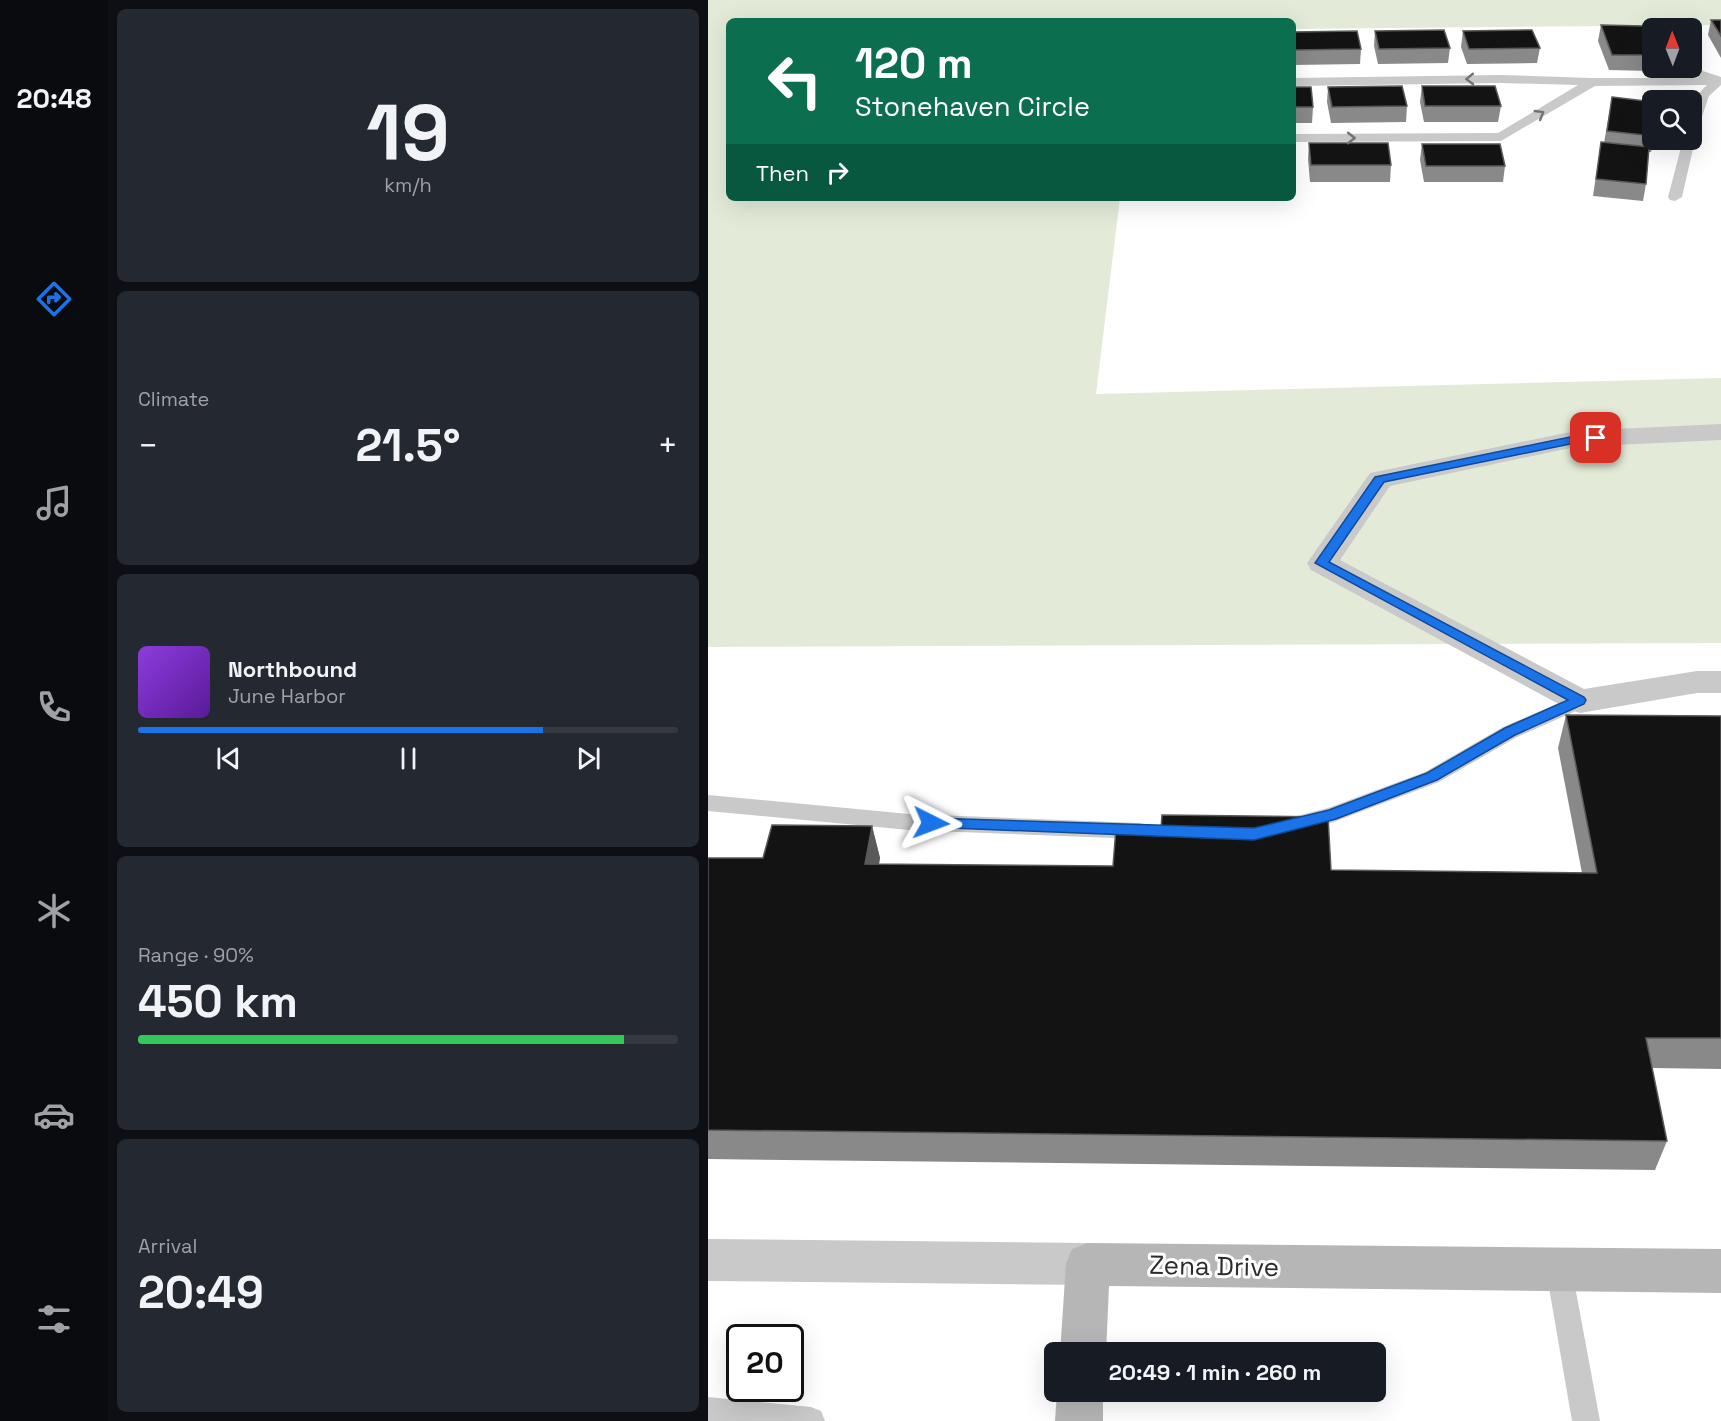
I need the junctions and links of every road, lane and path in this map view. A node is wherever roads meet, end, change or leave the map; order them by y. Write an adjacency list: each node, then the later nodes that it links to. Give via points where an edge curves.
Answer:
1 (1702, 74): 2 (lane)
2 (1720, 81): 4 (lane); 5 (lane)
3 (1296, 82): 4 (lane, one-way to 3)
4 (1592, 82): 6 (lane, one-way to 4, via 1501,137)
5 (1702, 98)
6 (1296, 138)
7 (1687, 150): 8 (lane)
8 (1675, 197)
9 (1721, 432): 11 (street, via 1575,439 1380,479 1322,563)
10 (1721, 682): 11 (street)
11 (1580, 700): 13 (lane, via 1510,732 1432,777 1331,815)
12 (708, 803): 14 (lane, via 909,822)
13 (1276, 829)
14 (1159, 832)
15 (708, 1260): 16 (street, Zena Drive)
16 (1088, 1264): 17 (street, Zena Drive); 19 (street)
17 (1559, 1270): 18 (street, Zena Drive); 24 (lane)
18 (1721, 1271)
19 (1084, 1342)
20 (1080, 1402): 23 (street)
21 (708, 1411): 22 (lane)
22 (811, 1421)
23 (1079, 1421)
24 (1586, 1421)

